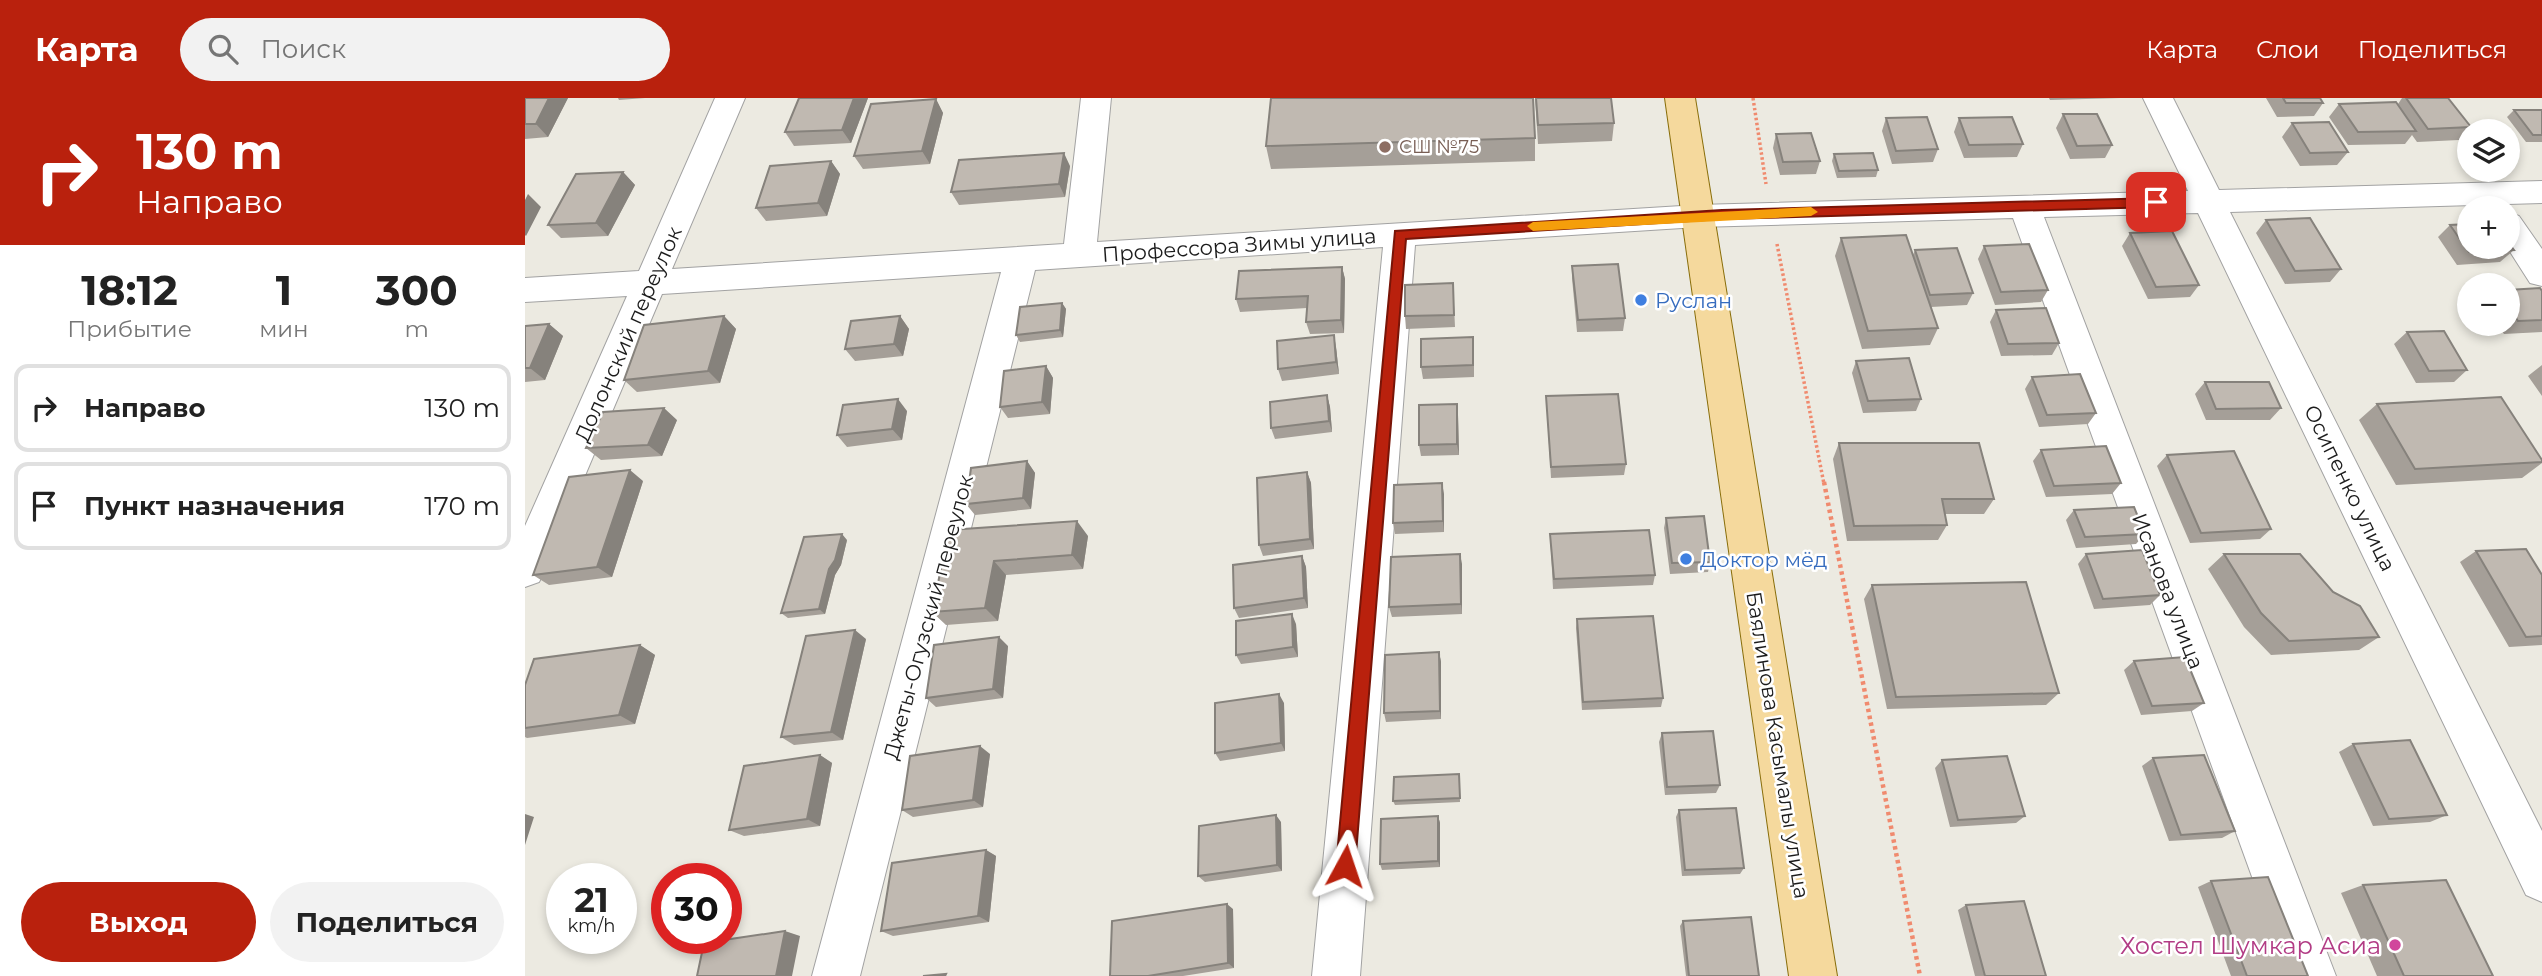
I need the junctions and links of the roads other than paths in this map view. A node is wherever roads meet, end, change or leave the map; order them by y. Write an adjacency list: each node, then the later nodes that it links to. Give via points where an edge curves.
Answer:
1 (730, 98): 16 (street, Долонский переулок)
2 (1095, 98): 13 (street)
3 (1680, 98): 10 (main road, Баялинова Касымалы улица)
4 (2158, 98): 7 (street, Осипенко улица)
5 (2542, 192): 6 (street, Профессора Зимы улица)
6 (2520, 196)
7 (2209, 201): 8 (street, Профессора Зимы улица); 9 (street, Профессора Зимы улица); 19 (street, Осипенко улица)
8 (2457, 201)
9 (2024, 206): 10 (street, Профессора Зимы улица); 23 (street, Исанова улица)
10 (1698, 216): 11 (street, Профессора Зимы улица); 22 (main road, Баялинова Касымалы улица)
11 (1400, 234): 13 (street, Профессора Зимы улица); 21 (street)
12 (2520, 242): 15 (street)
13 (1079, 255): 14 (street, Профессора Зимы улица)
14 (1021, 259): 16 (street, Профессора Зимы улица); 20 (street, Джеты-Огузский переулок)
15 (2542, 275)
16 (651, 282): 17 (street, Профессора Зимы улица); 18 (street, Долонский переулок)
17 (525, 290)
18 (525, 570)
19 (2542, 879)
20 (836, 976)
21 (1336, 976)
22 (1813, 976)
23 (2312, 976)

